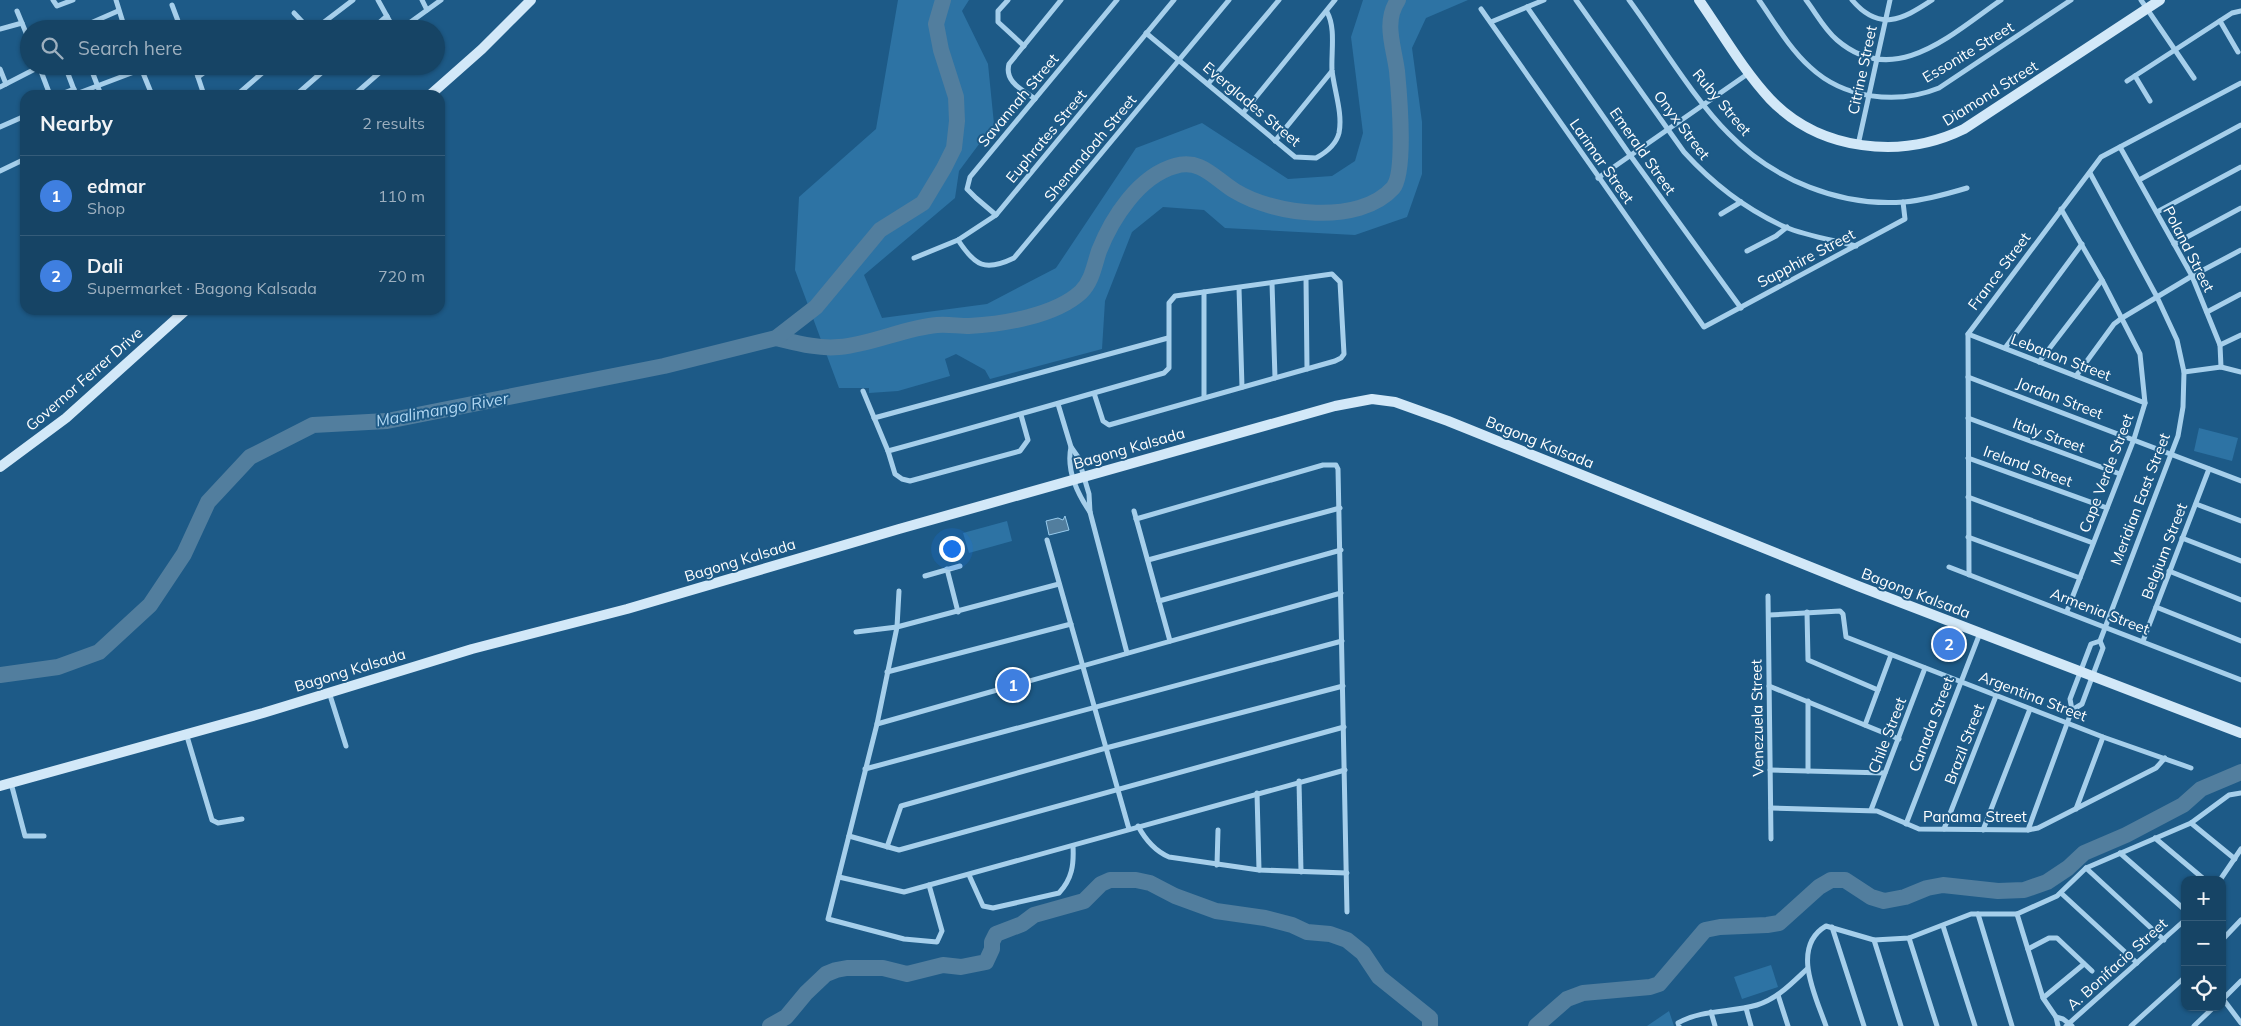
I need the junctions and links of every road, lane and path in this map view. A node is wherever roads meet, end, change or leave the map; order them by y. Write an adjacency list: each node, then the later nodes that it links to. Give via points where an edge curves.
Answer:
1 (53, 0): 2 (street, via 57,6)
2 (73, 0)
3 (116, 0): 35 (street)
4 (353, 0): 45 (street)
5 (378, 0): 39 (street)
6 (422, 0): 33 (street)
7 (441, 0): 33 (street)
8 (531, 0): 91 (street)
9 (1008, 0): 55 (street, via 998,11 998,22)
10 (1061, 0): 55 (street)
11 (1117, 0): 93 (street, Savannah Street)
12 (1174, 0): 54 (street, Euphrates Street)
13 (1229, 0): 59 (street, Shenandoah Street)
14 (1279, 0): 79 (street)
15 (1335, 0): 37 (street)
16 (1544, 0): 30 (street)
17 (1576, 0): 100 (street, Onyx Street)
18 (1630, 0): 95 (street, Ruby Street)
19 (1699, 0): 62 (street, Diamond Street)
20 (1759, 0): 92 (street, Essonite Street, via 1810,67 1837,85)
21 (1806, 0): 58 (street, via 1836,39 1849,49)
22 (1852, 0): 49 (street, via 1872,18)
23 (1890, 0): 49 (street, Citrine Street)
24 (1932, 0): 49 (street, via 1904,17)
25 (2001, 0): 58 (street, via 1920,54)
26 (2071, 0): 92 (street, Essonite Street, via 1939,88 1908,96)
27 (2142, 0): 32 (street)
28 (2160, 0): 32 (street, Diamond Street)
29 (172, 5): 43 (street)
30 (1528, 7): 51 (street); 104 (street, Emerald Street)
31 (1481, 9): 51 (street, Larimar Street)
32 (2148, 9): 56 (street); 102 (street, Diamond Street, via 1987,115 1943,139 1902,147)
33 (428, 10): 48 (street)
34 (17, 11): 40 (street)
35 (118, 11): 41 (street); 42 (street)
36 (2241, 11): 50 (street)
37 (1327, 12): 61 (street, Everglades Street, via 1331,25); 96 (street)
38 (294, 13): 44 (street)
39 (387, 16): 46 (street); 47 (street)
40 (21, 20)
41 (98, 20)
42 (122, 20)
43 (178, 20)
44 (301, 20)
45 (327, 20)
46 (382, 20)
47 (389, 20)
48 (414, 20)
49 (1885, 21): 58 (street, Citrine Street)
50 (2220, 21): 56 (street); 57 (street)
51 (1491, 22): 109 (street, Larimar Street)
52 (20, 24): 53 (street)
53 (0, 29)
54 (1146, 34): 59 (street, Everglades Street); 118 (street, Euphrates Street)
55 (1024, 46): 93 (street, via 1010,64 1009,78)
56 (2176, 50): 73 (street); 75 (street)
57 (2238, 52)
58 (1878, 58): 92 (street, Citrine Street)
59 (1179, 60): 79 (street, Everglades Street); 120 (street, Shenandoah Street, via 1014,258 1004,263 980,264 969,257)
60 (0, 69): 78 (street)
61 (1332, 71): 101 (street); 101 (street, Everglades Street, via 1339,119 1339,132 1334,144 1316,158 1305,159 1295,157)
62 (1749, 73): 95 (street); 102 (street, Diamond Street, via 1772,100 1807,127)
63 (23, 75): 78 (street)
64 (42, 75): 82 (street)
65 (68, 75): 83 (street)
66 (93, 75): 80 (street)
67 (124, 75): 80 (street)
68 (144, 75): 86 (street)
69 (201, 75): 74 (street)
70 (260, 75): 88 (street)
71 (319, 75): 89 (street)
72 (377, 75): 90 (street)
73 (2135, 76): 76 (street); 94 (street)
74 (198, 77): 87 (street)
75 (2194, 78)
76 (2127, 81)
77 (2241, 83): 103 (street, France Street)
78 (6, 84): 81 (street)
79 (1208, 84): 96 (street, Everglades Street)
80 (97, 86): 84 (street); 85 (street)
81 (0, 87)
82 (48, 90)
83 (74, 90)
84 (84, 90)
85 (99, 90)
86 (150, 90)
87 (202, 90)
88 (243, 90)
89 (302, 90)
90 (360, 90)
91 (436, 90)
92 (1870, 96): 102 (street, Citrine Street)
93 (1035, 99): 118 (street, Savannah Street, via 968,183 967,189 971,194)
94 (2150, 101)
95 (1703, 103): 100 (street); 113 (street, Ruby Street, via 1749,153 1798,181 1826,194 1856,201)
96 (1242, 113): 101 (street, Everglades Street)
97 (20, 118): 99 (street)
98 (2241, 125): 110 (street)
99 (0, 127)
100 (1667, 129): 104 (street); 112 (street, Onyx Street, via 1703,173)
101 (1275, 141)
102 (1858, 145)
103 (2120, 147): 108 (street, France Street, via 2101,157); 110 (street, Poland Street)
104 (1630, 155): 109 (street); 135 (street, Emerald Street)
105 (20, 161): 107 (street)
106 (2241, 166): 116 (street)
107 (0, 171)
108 (2090, 173): 115 (street, France Street); 134 (street, Meridian East Street)
109 (1598, 178): 139 (street, Larimar Street)
110 (2139, 180): 116 (street, Poland Street)
111 (1967, 188): 113 (street, Ruby Street)
112 (1741, 202): 117 (street); 119 (street, Onyx Street)
113 (1903, 202): 123 (street, Sapphire Street, via 1905,219)
114 (2241, 208): 122 (street)
115 (2061, 209): 121 (street, Cape Verde Street); 140 (street, France Street)
116 (2157, 212): 122 (street, Poland Street)
117 (1721, 214)
118 (996, 215): 120 (street, Euphrates Street)
119 (1786, 227): 123 (street, Onyx Street); 125 (street)
120 (958, 240): 126 (street, Euphrates Street)
121 (2082, 244): 129 (street, Cape Verde Street); 144 (street)
122 (2174, 244): 127 (street, Poland Street)
123 (1856, 246): 135 (street, Sapphire Street)
124 (2241, 250): 127 (street)
125 (1747, 251)
126 (914, 258)
127 (2192, 276): 134 (street); 136 (street, Poland Street)
128 (1306, 278): 130 (street); 147 (street); 147 (street, via 1332,274 1338,278 1344,354 1336,361)
129 (2102, 280): 138 (street, Cape Verde Street); 145 (street)
130 (1272, 283): 131 (street); 152 (street)
131 (1239, 288): 132 (street); 153 (street)
132 (1204, 292): 142 (street, via 1171,299); 156 (street)
133 (2241, 294): 136 (street)
134 (2157, 297): 138 (street); 148 (street, Meridian East Street, via 2176,340)
135 (1740, 308): 139 (street, Sapphire Street)
136 (2207, 312): 143 (street, Poland Street)
137 (180, 315): 167 (street, Governor Ferrer Drive, via 66,418)
138 (2122, 318): 150 (street, via 2114,324); 157 (street, Cape Verde Street, via 2140,354)
139 (1704, 327)
140 (1968, 334): 144 (street, Lebanon Street); 151 (street)
141 (2241, 335): 143 (street)
142 (1168, 338): 155 (street, via 1167,371); 160 (street)
143 (2220, 346): 146 (street, Poland Street)
144 (2005, 348): 145 (street, Lebanon Street)
145 (2040, 362): 150 (street, Lebanon Street)
146 (2221, 367): 148 (street); 149 (street)
147 (1307, 369): 152 (street)
148 (2184, 372): 165 (street, Meridian East Street, via 2180,424)
149 (2241, 372)
150 (2076, 376): 157 (street, Lebanon Street)
151 (1968, 377): 161 (street); 162 (street, Jordan Street)
152 (1275, 378): 153 (street)
153 (1242, 387): 156 (street)
154 (863, 391): 160 (street)
155 (1094, 393): 156 (street, via 1103,421 1109,425); 158 (street)
156 (1204, 397)
157 (2145, 403): 162 (street, Cape Verde Street)
158 (1058, 404): 159 (street); 163 (street)
159 (1021, 414): 164 (street); 164 (street, via 1028,440 1025,447 992,459 910,481 895,474)
160 (874, 418): 164 (street)
161 (1968, 418): 166 (street); 169 (street, Italy Street)
162 (2134, 440): 165 (street, Jordan Street); 169 (street, Cape Verde Street)
163 (1071, 447): 170 (street, via 1078,457); 170 (street, via 1068,460)
164 (888, 451)
165 (2171, 453): 168 (street, Jordan Street); 207 (street, Meridian East Street)
166 (1968, 458): 172 (street); 175 (street, Ireland Street)
167 (0, 467)
168 (2210, 469): 171 (street, Jordan Street); 173 (street, Belgium Street)
169 (2120, 474): 175 (street, Cape Verde Street)
170 (1079, 478): 177 (street, via 1089,494); 177 (street, via 1079,497); 209 (street, Bagong Kalsada, via 1335,406 1372,399 1395,402); 227 (street, Bagong Kalsada)
171 (2241, 481)
172 (1968, 497): 180 (street); 183 (street)
173 (2196, 504): 179 (street); 181 (street, Belgium Street)
174 (1340, 508): 178 (street, via 1338,469 1331,464); 184 (street); 185 (street)
175 (2107, 508): 183 (street, Cape Verde Street)
176 (1134, 511): 178 (street)
177 (1090, 512): 215 (street)
178 (1136, 519): 185 (street)
179 (2241, 521)
180 (1968, 537): 191 (street); 193 (street)
181 (2182, 538): 186 (street); 190 (street, Belgium Street)
182 (1047, 540): 194 (street)
183 (2093, 543): 193 (street, Cape Verde Street)
184 (1341, 550): 196 (street); 199 (street)
185 (1148, 560): 199 (street)
186 (2241, 561)
187 (960, 566): 189 (street)
188 (1949, 567): 191 (street, Armenia Street)
189 (947, 569): 192 (street); 202 (street)
190 (2169, 571): 198 (street); 200 (street, Belgium Street)
191 (1969, 575): 201 (street, Armenia Street)
192 (925, 576)
193 (2080, 578): 201 (street, Cape Verde Street)
194 (1059, 584): 202 (street); 205 (street)
195 (899, 591): 206 (street)
196 (1341, 593): 210 (street); 214 (street)
197 (1768, 596): 204 (street, Venezuela Street)
198 (2241, 600)
199 (1159, 601): 210 (street)
200 (2156, 607): 212 (street, Belgium Street); 213 (street)
201 (2067, 611): 207 (street, Armenia Street)
202 (958, 612): 206 (street)
203 (1807, 612): 204 (street, Argentina Street); 216 (street, Argentina Street, via 1840,611 1846,637); 226 (street, via 1808,660)
204 (1769, 615): 225 (street, Venezuela Street)
205 (1071, 624): 217 (street); 219 (street)
206 (897, 627): 208 (street); 219 (street)
207 (2105, 627): 211 (street, Meridian East Street); 212 (street, Armenia Street)
208 (856, 632)
209 (1980, 633): 220 (street, Bagong Kalsada); 223 (street, Canada Street)
210 (1170, 641): 215 (street)
211 (2100, 641): 220 (street, Meridian East Street, via 2091,644); 221 (street, Meridian East Street, via 2103,648)
212 (2143, 641): 222 (street, Armenia Street)
213 (2241, 641)
214 (1342, 642): 224 (street); 230 (street)
215 (1127, 653): 217 (street)
216 (1891, 655): 218 (street, Argentina Street); 226 (street)
217 (1082, 666): 230 (street); 234 (street)
218 (1925, 668): 223 (street, Argentina Street); 240 (street, Chile Street)
219 (887, 672): 234 (street)
220 (2080, 672): 221 (street, Bagong Kalsada); 232 (street, via 2070,699)
221 (2092, 677): 232 (street, Meridian East Street, via 2082,704); 238 (street, Bagong Kalsada)
222 (2241, 680)
223 (1960, 682): 228 (street, Argentina Street); 261 (street, Canada Street)
224 (1343, 686): 236 (street); 242 (street)
225 (1769, 686): 229 (street); 247 (street, Venezuela Street)
226 (1878, 690): 235 (street)
227 (329, 692): 237 (street, Bagong Kalsada); 241 (street)
228 (1996, 696): 231 (street, Argentina Street); 264 (street, Brazil Street)
229 (1808, 701): 235 (street); 248 (street)
230 (1094, 708): 242 (street); 245 (street)
231 (2030, 709): 233 (street, Argentina Street); 266 (street)
232 (2072, 710): 233 (street)
233 (2066, 722): 239 (street, Argentina Street); 267 (street)
234 (877, 724): 245 (street)
235 (1865, 724): 240 (street)
236 (1344, 727): 246 (street); 253 (street)
237 (186, 733): 251 (street, Bagong Kalsada); 259 (street, via 212,820 218,823)
238 (2241, 733)
239 (2103, 736): 243 (street, Argentina Street); 258 (street)
240 (1899, 739): 249 (street, Chile Street)
241 (346, 746)
242 (1106, 748): 253 (street); 273 (street, via 901,806)
243 (2165, 758): 244 (street, Argentina Street); 258 (street, Panama Street, via 2156,768)
244 (2191, 768)
245 (866, 769): 269 (street)
246 (1345, 770): 250 (street); 281 (street)
247 (1770, 770): 248 (street); 256 (street, Venezuela Street)
248 (1808, 771): 249 (street)
249 (1885, 774): 257 (street, Chile Street)
250 (1299, 782): 254 (street); 280 (street)
251 (11, 783): 252 (street, Bagong Kalsada); 268 (street, via 25,836)
252 (0, 786)
253 (1118, 788): 263 (street); 273 (street, via 899,850)
254 (1257, 793): 262 (street); 279 (street)
255 (2241, 793): 260 (street, via 2229,795)
256 (1771, 808): 257 (street, Panama Street); 271 (street, Venezuela Street)
257 (1871, 810): 261 (street, Panama Street)
258 (2076, 810): 267 (street, Panama Street)
259 (242, 819)
260 (2191, 822): 270 (street); 276 (street)
261 (1906, 824): 264 (street, Panama Street, via 1919,829)
262 (1138, 826): 263 (street); 277 (street, via 1145,839 1162,854)
263 (1129, 828): 272 (street)
264 (1944, 829): 266 (street, Panama Street)
265 (1218, 830): 277 (street)
266 (1983, 830): 267 (street, Panama Street)
267 (2028, 830)
268 (44, 836)
269 (849, 836): 273 (street); 285 (street)
270 (2155, 838): 275 (street); 283 (street)
271 (1771, 839)
272 (1073, 846): 282 (street); 282 (street, via 1071,874 1059,892 993,908 983,906)
273 (888, 847)
274 (2241, 848): 276 (street)
275 (2120, 853): 278 (street); 288 (street)
276 (2235, 859): 284 (street)
277 (1217, 865): 279 (street)
278 (2086, 868): 287 (street); 299 (street)
279 (1259, 870): 280 (street)
280 (1301, 872): 281 (street)
281 (1347, 873): 289 (street)
282 (969, 875): 286 (street)
283 (2200, 876)
284 (2223, 876)
285 (839, 877): 286 (street, via 904,892); 286 (street, via 828,919 904,940 937,942 942,931)
286 (929, 885)
287 (2061, 893): 291 (street); 301 (street)
288 (2181, 906)
289 (1347, 912)
290 (1978, 914): 291 (street); 294 (street); 327 (street)
291 (2017, 914): 300 (street)
292 (2241, 920): 296 (street)
293 (2184, 921): 299 (street, A. Bonifacio Street)
294 (1943, 926): 297 (street); 326 (street)
295 (1832, 927): 298 (street); 303 (street, via 1821,929 1813,941 1807,956); 323 (street)
296 (2226, 936)
297 (1909, 938): 298 (street); 325 (street)
298 (1874, 940): 324 (street)
299 (2164, 940): 301 (street, A. Bonifacio Street)
300 (2028, 950): 302 (street, via 2049,938 2057,938); 309 (street)
301 (2137, 963): 317 (street, A. Bonifacio Street)
302 (2084, 964): 304 (street); 309 (street)
303 (1807, 969): 307 (street); 322 (street)
304 (2092, 971)
305 (2181, 981): 329 (street)
306 (2241, 981): 308 (street)
307 (1778, 995): 311 (street); 321 (street)
308 (2226, 997)
309 (2043, 998): 314 (street)
310 (2226, 1004): 315 (street)
311 (1746, 1008): 313 (street); 320 (street)
312 (2210, 1011): 318 (street)
313 (1711, 1012): 316 (street, via 1689,1017); 319 (street)
314 (2056, 1017): 317 (street); 328 (street)
315 (2241, 1023)
316 (1678, 1025)
317 (2069, 1025)
318 (2197, 1025)
319 (1715, 1026)
320 (1751, 1026)
321 (1788, 1026)
322 (1826, 1026)
323 (1864, 1026)
324 (1901, 1026)
325 (1937, 1026)
326 (1975, 1026)
327 (2012, 1026)
328 (2058, 1026)
329 (2131, 1026)

